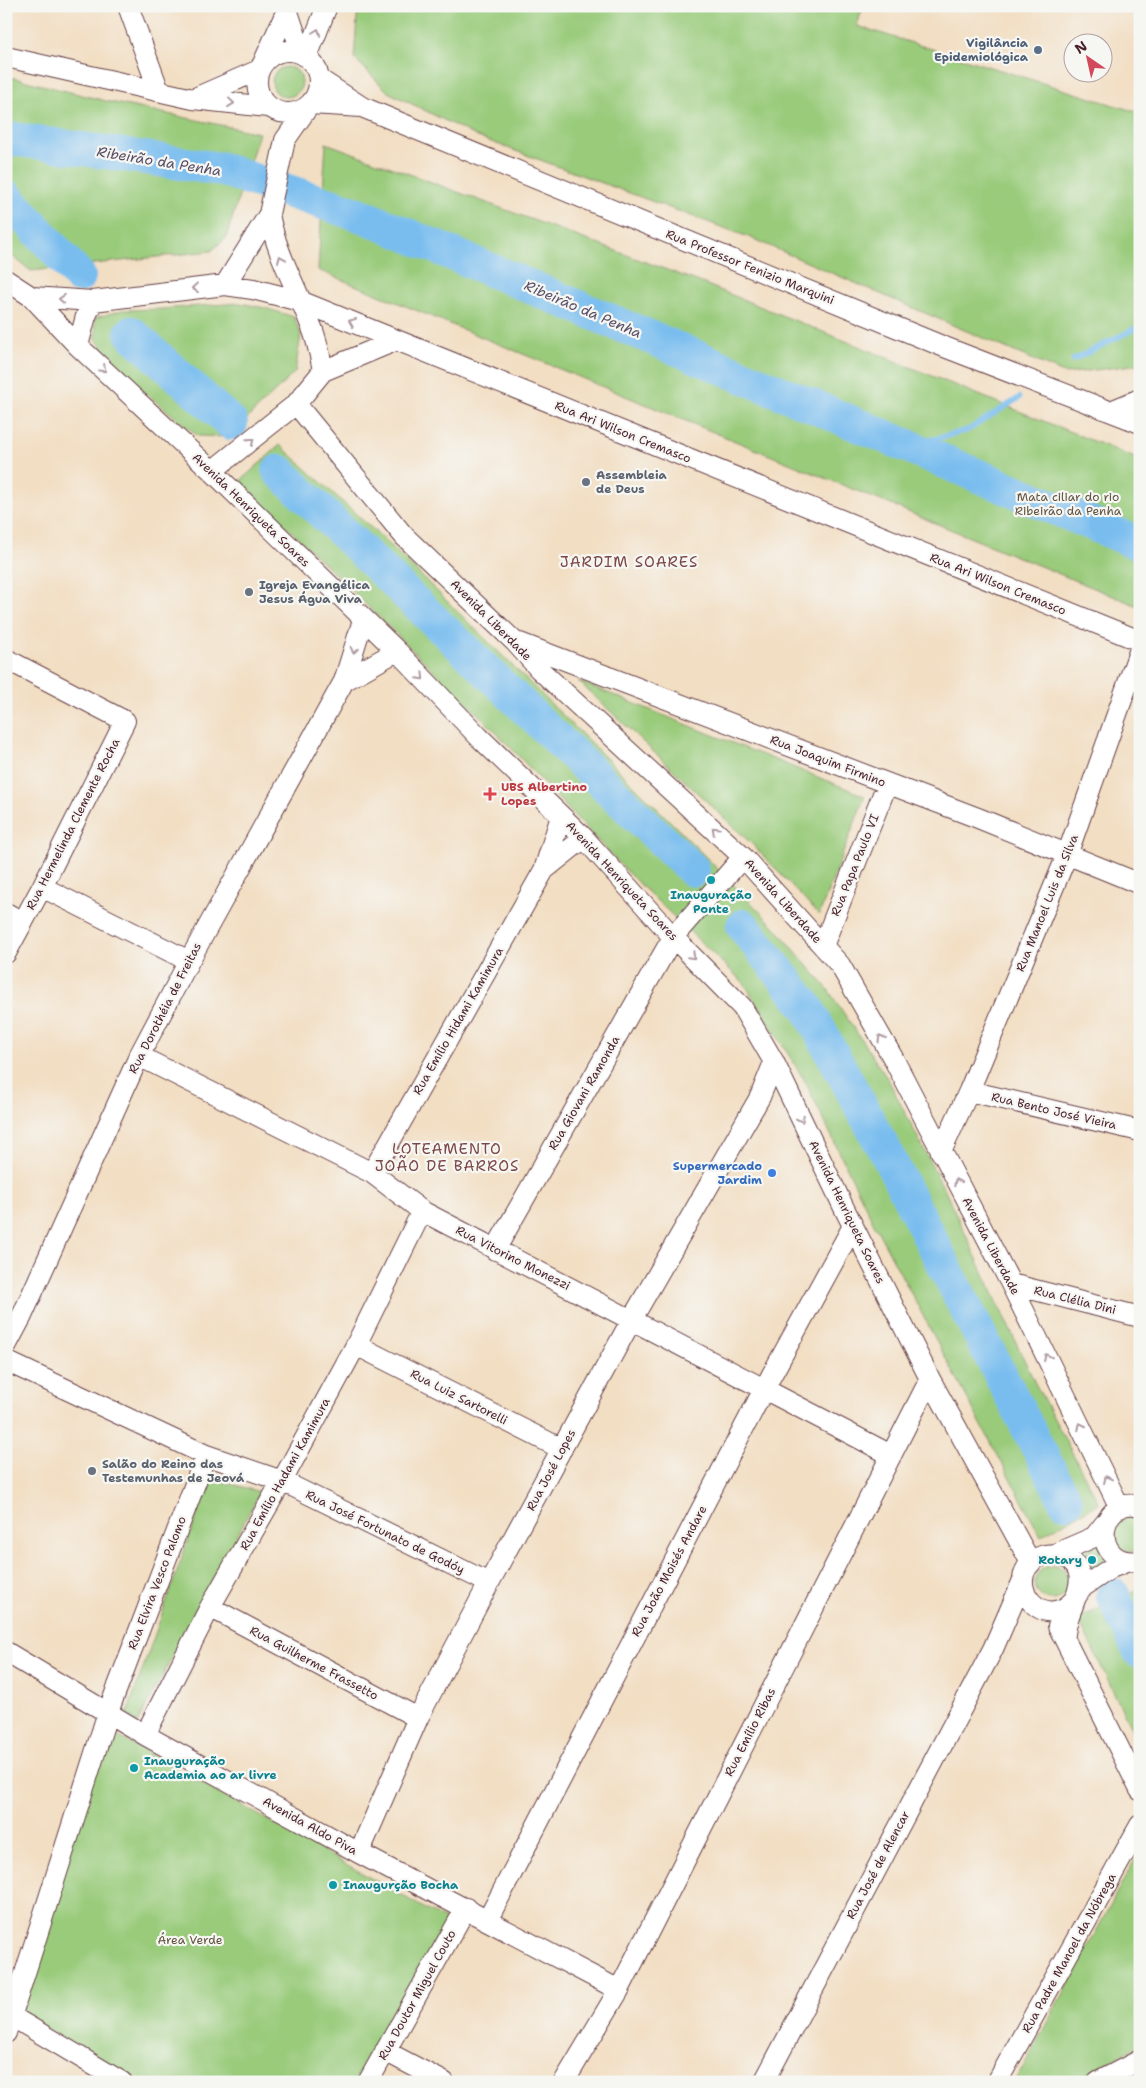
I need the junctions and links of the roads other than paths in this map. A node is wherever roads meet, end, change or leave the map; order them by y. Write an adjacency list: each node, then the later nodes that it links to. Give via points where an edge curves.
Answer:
1 (128, 6): 8 (street)
2 (328, 6): 4 (street, one-way to 2)
3 (287, 8): 4 (street); 6 (street)
4 (305, 56): 6 (street, via 282,51 272,54); 7 (street, via 316,69)
5 (6, 57): 8 (street)
6 (261, 65): 9 (street); 12 (street, via 256,80 257,90 261,100)
7 (319, 79): 10 (street, via 315,99); 11 (street)
8 (159, 91): 9 (street)
9 (193, 99): 12 (street, one-way to 12)
10 (308, 106): 11 (street); 12 (street, via 293,113); 13 (street)
11 (362, 107): 25 (street, Rua Professor Fenizio Marquini, via 942,346)
12 (273, 110): 13 (street)
13 (284, 147): 14 (street)
14 (270, 209): 16 (street); 19 (street, one-way to 14, via 273,235)
15 (6, 280): 17 (street, Avenida Henriqueta Soares)
16 (225, 285): 18 (street, Rua Ari Wilson Cremasco, one-way to 18); 19 (street, Rua Ari Wilson Cremasco)
17 (32, 297): 18 (street, Rua Ari Wilson Cremasco, one-way to 17); 21 (street, Avenida Henriqueta Soares)
18 (93, 301): 21 (street)
19 (300, 301): 20 (street, Rua Ari Wilson Cremasco, one-way to 19); 22 (street, via 318,344)
20 (397, 340): 22 (street); 30 (street, Rua Ari Wilson Cremasco)
21 (78, 346): 27 (street, Avenida Henriqueta Soares, one-way to 27)
22 (323, 371): 24 (street)
23 (1140, 399): 25 (street)
24 (296, 404): 27 (street, one-way to 24); 29 (street, Avenida Liberdade, via 404,536)
25 (1111, 411): 26 (street, Rua Professor Fenizio Marquini)
26 (1140, 423)
27 (212, 471): 28 (street, Avenida Henriqueta Soares)
28 (363, 620): 32 (street, Avenida Henriqueta Soares); 34 (street, Rua Dorothéia de Freitas, one-way to 34)
29 (515, 642): 35 (street, Rua Joaquim Firmino); 39 (street, Avenida Liberdade, one-way to 29, via 540,670)
30 (1140, 642)
31 (1140, 649): 38 (street, Rua Manoel Luis da Silva)
32 (397, 651): 34 (street); 36 (street, Avenida Henriqueta Soares, one-way to 36)
33 (6, 659): 42 (street, Rua Hermelinda Clemente Rocha, via 125,721)
34 (344, 680): 47 (street, Rua Dorothéia de Freitas)
35 (888, 784): 38 (street, Rua Joaquim Firmino); 45 (street, Rua Papa Paulo VI)
36 (561, 816): 37 (street, Avenida Henriqueta Soares); 40 (street, Rua Emílio Hidami Kamimura)
37 (584, 838): 40 (street, Rua Emílio Hidami Kamimura); 44 (street, Avenida Henriqueta Soares)
38 (1067, 855): 41 (street, Rua Joaquim Firmino); 50 (street, Rua Manoel Luis da Silva)
39 (743, 857): 44 (street, Rua Giovani Ramonda); 45 (street, Avenida Liberdade)
40 (544, 870): 55 (street, Rua Emílio Hidami Kamimura)
41 (1140, 884)
42 (42, 887): 43 (street, Rua Hermelinda Clemente Rocha); 47 (street)
43 (14, 918): 46 (street, Rua Hermelinda Clemente Rocha)
44 (674, 937): 49 (street, Avenida Henriqueta Soares, one-way to 49, via 742,1007); 58 (street, Rua Giovani Ramonda)
45 (822, 946): 54 (street, Avenida Liberdade, one-way to 45, via 840,965)
46 (6, 953)
47 (190, 961): 48 (street, Rua Dorothéia de Freitas)
48 (139, 1056): 55 (street, Rua Vitorino Monezzi); 62 (street, Rua Dorothéia de Freitas)
49 (774, 1062): 51 (street, Avenida Henriqueta Soares); 52 (street, Rua José Lopes)
50 (969, 1091): 53 (street, Rua Bento José Vieira); 54 (street, Rua Manoel Luis da Silva)
51 (789, 1093): 52 (street); 57 (street, Avenida Henriqueta Soares, one-way to 57)
52 (760, 1096): 61 (street, Rua José Lopes)
53 (1140, 1131)
54 (941, 1152): 59 (street, Avenida Liberdade, one-way to 54)
55 (372, 1173): 56 (street, Rua Vitorino Monezzi)
56 (422, 1211): 58 (street, Rua Vitorino Monezzi); 63 (street, Rua Emílio Hadami Kamimura)
57 (853, 1226): 66 (street, Avenida Henriqueta Soares); 67 (street, Rua João Moisés Andare)
58 (494, 1250): 61 (street, Rua Vitorino Monezzi)
59 (1011, 1284): 60 (street, Rua Clélia Dini); 72 (street, Avenida Liberdade, one-way to 59)
60 (1140, 1317)
61 (632, 1319): 67 (street, Rua Vitorino Monezzi); 68 (street, Rua José Lopes)
62 (14, 1320): 64 (street, Rua Dorothéia de Freitas)
63 (356, 1344): 68 (street, Rua Luiz Sartorelli); 71 (street, Rua Emílio Hadami Kamimura)
64 (6, 1346)
65 (6, 1360): 69 (street)
66 (930, 1379): 70 (street, Rua Emílio Ribas); 76 (street, Avenida Henriqueta Soares)
67 (764, 1389): 70 (street, Rua Vitorino Monezzi); 91 (street, Rua João Moisés Andare)
68 (562, 1449): 77 (street, Rua José Lopes)
69 (206, 1455): 71 (street); 84 (street, Rua Elvira Vesco Palomo)
70 (891, 1455): 92 (street, Rua Emílio Ribas)
71 (282, 1481): 77 (street, Rua José Fortunato de Godóy); 79 (street, Rua Emílio Hadami Kamimura)
72 (1130, 1507): 73 (street, via 1111,1514)
73 (1106, 1522): 74 (street, via 1094,1537); 75 (street, via 1104,1541 1108,1549 1114,1556)
74 (1055, 1554): 76 (street, via 1038,1558); 78 (street, via 1064,1556 1077,1568)
75 (1133, 1562): 78 (street, via 1111,1568)
76 (1027, 1572): 80 (street, via 1027,1598); 82 (street)
77 (489, 1583): 85 (street, Rua José Lopes)
78 (1079, 1591): 80 (street, via 1067,1607 1049,1611); 81 (street)
79 (210, 1607): 85 (street, Rua Guilherme Frassetto); 86 (street, Rua Emílio Hadami Kamimura)
80 (1039, 1608): 81 (street, via 1054,1620); 82 (street, via 1019,1621)
81 (1064, 1638): 87 (street)
82 (993, 1649): 100 (street, Rua José de Alencar)
83 (9, 1659): 84 (street, Avenida Aldo Piva)
84 (108, 1712): 86 (street, Avenida Aldo Piva); 93 (street, Rua Elvira Vesco Palomo)
85 (418, 1718): 89 (street, Rua José Lopes)
86 (146, 1735): 89 (street, Avenida Aldo Piva)
87 (1140, 1790)
88 (1140, 1824): 101 (street, Rua Padre Manoel da Nóbrega)
89 (359, 1853): 90 (street, Avenida Aldo Piva)
90 (466, 1908): 91 (street, Avenida Aldo Piva); 94 (street, Rua Doutor Miguel Couto)
91 (488, 1919): 92 (street, Avenida Aldo Piva)
92 (619, 1990): 99 (street, Rua Emílio Ribas)
93 (8, 2021): 96 (street)
94 (386, 2051): 97 (street, Rua Doutor Miguel Couto); 98 (street)
95 (1140, 2060): 102 (street)
96 (122, 2082)
97 (368, 2082)
98 (444, 2082)
99 (564, 2082)
100 (764, 2082)
101 (997, 2082)
102 (1098, 2082)

